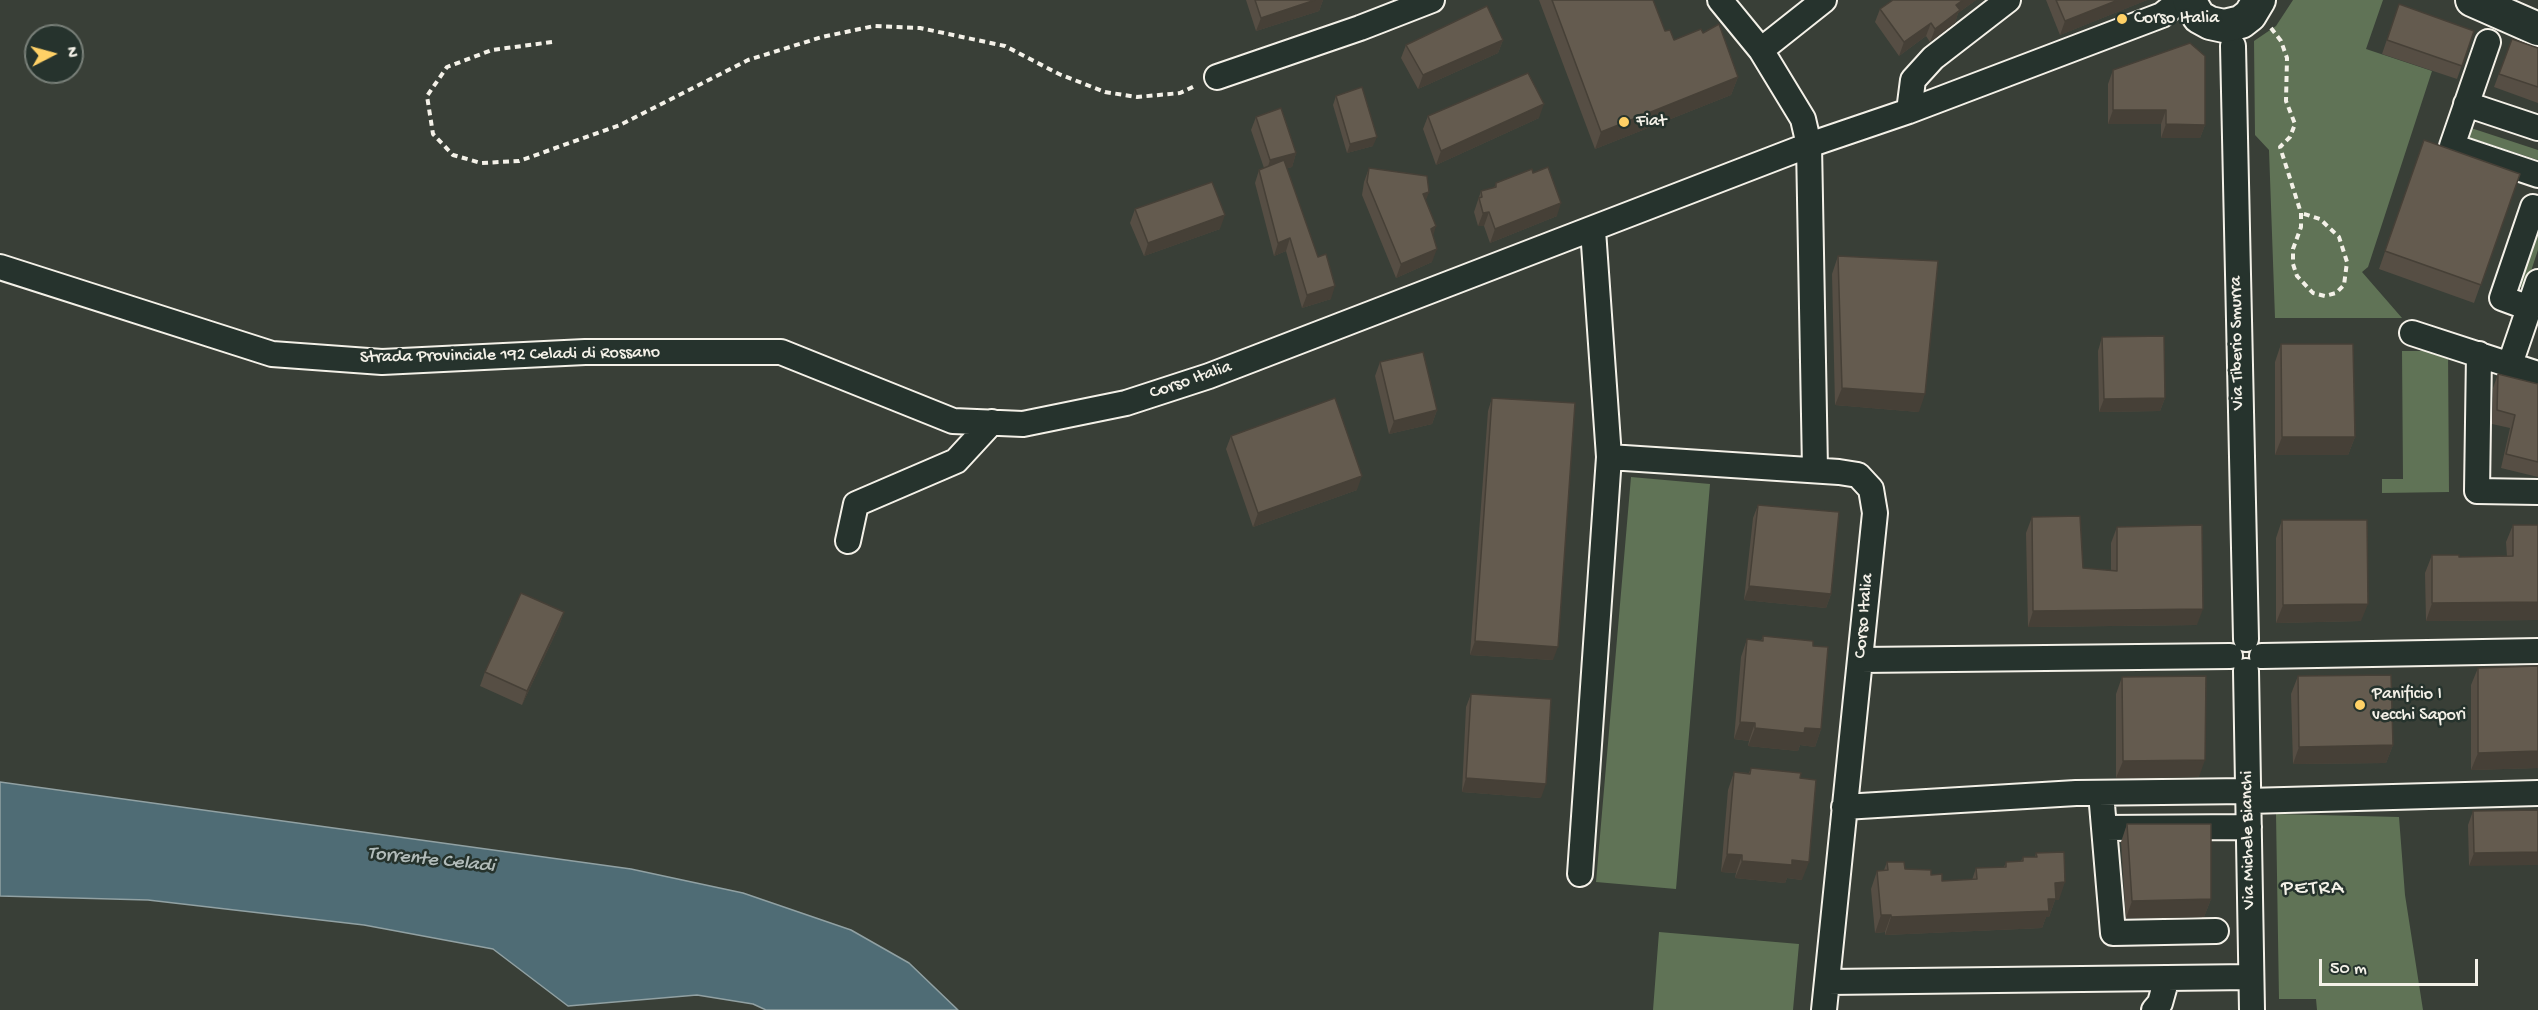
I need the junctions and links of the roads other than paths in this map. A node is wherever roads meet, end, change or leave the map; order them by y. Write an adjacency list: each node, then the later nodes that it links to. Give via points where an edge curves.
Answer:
1 (1432, 0): 12 (street)
2 (1720, 0): 11 (street)
3 (1824, 0): 11 (street)
4 (2472, 0): 8 (main road)
5 (1996, 4): 14 (street, via 1913,80)
6 (2195, 10): 7 (main road, via 2233,25); 10 (street); 14 (street, Corso Italia, via 2162,15)
7 (2259, 13): 10 (street)
8 (2538, 29)
9 (2488, 42): 13 (street)
10 (2233, 46): 34 (street, Via Tiberio Smurra)
11 (1761, 50): 16 (street, via 1803,119)
12 (1217, 77)
13 (2466, 104): 15 (street); 17 (street, via 2452,146)
14 (1909, 111): 16 (street, Corso Italia)
15 (2538, 128)
16 (1809, 145): 19 (street, Corso Italia); 30 (street)
17 (2538, 175)
18 (2536, 203): 22 (street, via 2502,298)
19 (1593, 230): 28 (street, Corso Italia, via 1199,380 1126,403 1023,424); 29 (street)
20 (0, 267): 24 (street, Strada Provinciale 192 Celadi di Rossano, via 272,354 382,362 585,352)
21 (2538, 282): 22 (street)
22 (2529, 308): 26 (street)
23 (2412, 333): 25 (street)
24 (781, 352): 28 (street, Corso Italia, via 953,421)
25 (2479, 354): 26 (street); 31 (street, via 2476,491)
26 (2511, 364): 27 (street)
27 (2538, 374)
28 (992, 422): 32 (street, via 956,461 856,504)
29 (1609, 457): 30 (street, Corso Italia); 42 (street)
30 (1815, 469): 35 (street, Corso Italia, via 1858,475 1875,500)
31 (2538, 492)
32 (848, 541)
33 (2538, 651): 34 (street)
34 (2246, 655): 35 (street); 38 (street, Via Michele Bianchi)
35 (1861, 660): 39 (street, Corso Italia)
36 (2538, 792): 38 (street)
37 (2101, 793): 38 (street); 39 (street); 41 (street)
38 (2248, 796): 40 (street, Via Michele Bianchi)
39 (1844, 807): 46 (street, Corso Italia)
40 (2249, 826): 41 (street); 44 (street, Via Michele Bianchi)
41 (2104, 828): 43 (street, via 2113,933)
42 (1580, 874)
43 (2216, 931)
44 (2251, 977): 45 (street); 49 (street, Via Michele Bianchi)
45 (2167, 978): 46 (street); 48 (street)
46 (1828, 982): 47 (street, Corso Italia)
47 (1824, 1010)
48 (2154, 1010)
49 (2252, 1010)

